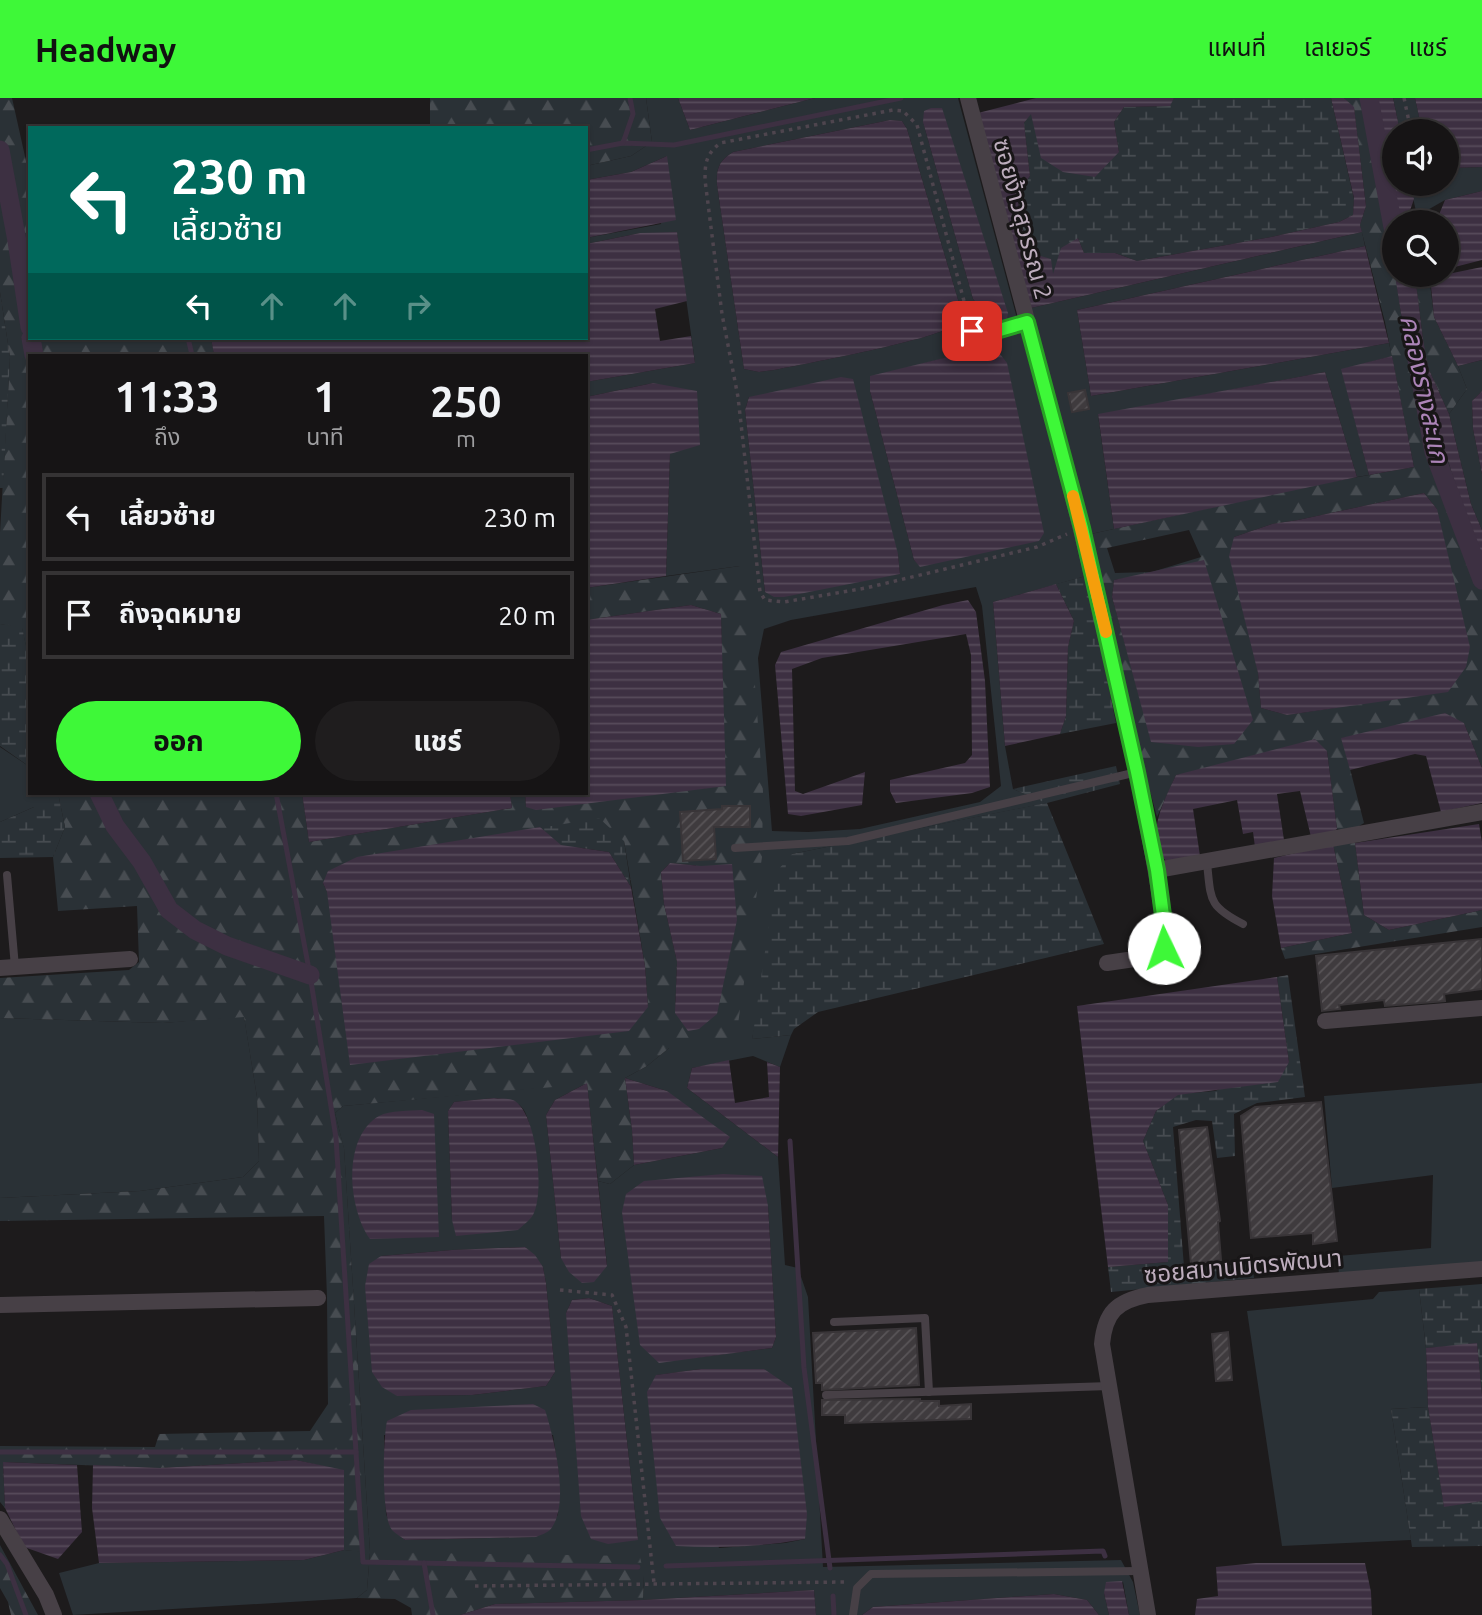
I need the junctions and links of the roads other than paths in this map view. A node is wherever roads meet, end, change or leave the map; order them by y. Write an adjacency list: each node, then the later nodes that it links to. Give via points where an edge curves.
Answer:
1 (968, 98): 3 (street, ซอยง้าวสุวรรณ 2)
2 (967, 312): 3 (lane, via 972,331 979,336)
3 (1027, 322): 4 (street, ซอยง้าวสุวรรณ 2, via 1082,528)
4 (1137, 772): 6 (lane, via 848,841); 8 (street, ซอยง้าวสุวรรณ 2)
5 (1482, 812): 7 (street)
6 (734, 848)
7 (1207, 863): 8 (street); 10 (lane, via 1210,896 1220,912)
8 (1157, 870): 12 (street, ซอยง้าวสุวรรณ 2, via 1164,948 1155,956)
9 (7, 875): 13 (lane)
10 (1243, 924)
11 (130, 958): 13 (street)
12 (1107, 963)
13 (7, 968)
14 (1482, 1008): 15 (street)
15 (1325, 1021)
16 (1482, 1269): 20 (street, ซอยสมานมิตรพัฒนา, via 1133,1298 1110,1313 1104,1327 1102,1344)
17 (318, 1298): 18 (street)
18 (0, 1306)
19 (834, 1322): 21 (lane, via 925,1318)
20 (1110, 1386): 21 (lane); 24 (street, ซอยสมานมิตรพัฒนา)
21 (929, 1392): 22 (lane)
22 (827, 1395)
23 (0, 1519): 25 (street)
24 (1139, 1571): 26 (lane, via 871,1574 857,1588); 27 (street, ซอยสมานมิตรพัฒนา)
25 (54, 1615)
26 (853, 1615)
27 (1148, 1615)

